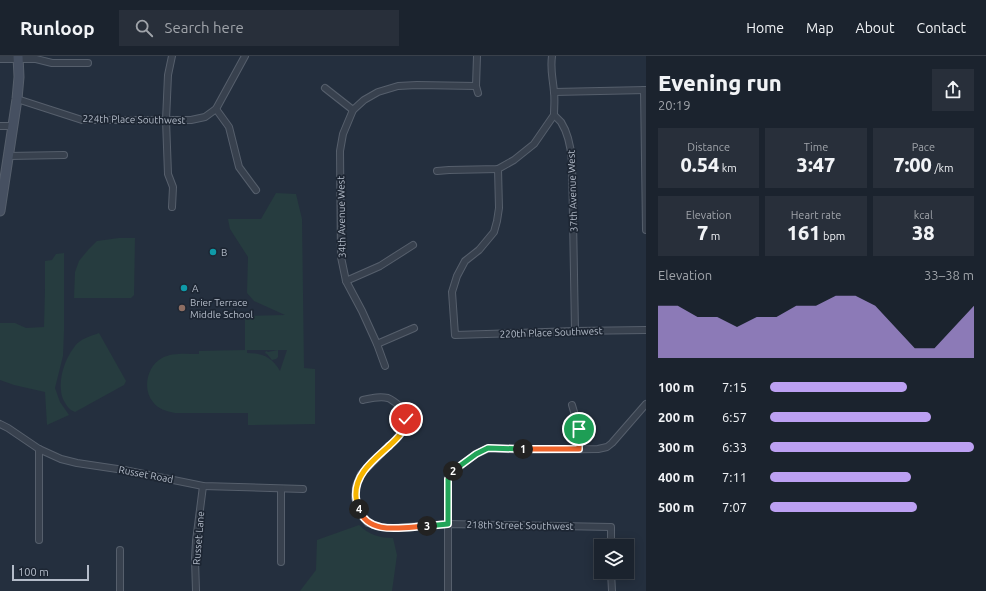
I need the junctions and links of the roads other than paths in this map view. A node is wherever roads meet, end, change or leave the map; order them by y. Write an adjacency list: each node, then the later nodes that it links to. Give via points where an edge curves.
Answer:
1 (172, 56): 15 (street, via 168,75)
2 (245, 56): 12 (street)
3 (477, 56): 13 (street, via 477,90 445,86 398,86 378,92)
4 (552, 56): 10 (street, via 551,75)
5 (18, 57): 6 (street); 7 (street, via 52,63); 11 (main road)
6 (0, 59)
7 (88, 63)
8 (325, 88): 13 (street)
9 (645, 90): 10 (street); 26 (street)
10 (554, 92): 14 (street)
11 (17, 100): 15 (street, 224th Place Southwest, via 82,120); 17 (main road)
12 (216, 109): 15 (street, 224th Place Southwest, via 205,117); 23 (street, via 229,127 239,167)
13 (353, 110): 28 (street, 34th Avenue West, via 343,134 340,151 341,257)
14 (554, 115): 21 (street, via 534,144); 31 (street, 37th Avenue West, via 565,130 572,161)
15 (166, 120): 24 (street, via 168,174 173,187)
16 (0, 126): 17 (street)
17 (12, 126): 19 (main road)
18 (64, 155): 19 (street)
19 (8, 156): 20 (main road)
20 (3, 167): 25 (main road)
21 (498, 169): 22 (street); 31 (street, 220th Place Southwest, via 499,208 494,232 480,250 465,261 452,292 455,335)
22 (436, 171)
23 (256, 190)
24 (172, 207)
25 (0, 211)
26 (646, 230)
27 (413, 245): 28 (street, via 380,266)
28 (346, 281): 32 (street, 34th Avenue West)
29 (414, 328): 32 (street)
30 (646, 330): 31 (street, 220th Place Southwest)
31 (575, 331)
32 (377, 344): 33 (street, 34th Avenue West)
33 (385, 366)
34 (363, 400): 43 (street, 218th Street Southwest, via 375,397 390,398 403,408 406,419 405,428 400,435 361,474 356,486 356,498 361,515 368,523 380,527)
35 (646, 404): 39 (street, via 607,447)
36 (572, 405): 39 (street, via 579,429)
37 (0, 424): 38 (street, Russet Road)
38 (38, 449): 40 (street, Russet Road, via 71,462); 45 (street)
39 (579, 449): 43 (street, via 488,448 476,454 453,471 448,479)
40 (203, 486): 41 (street, Russet Road); 50 (street, Russet Lane, via 195,553)
41 (281, 489): 42 (street, Russet Road); 47 (street)
42 (303, 489)
43 (448, 524): 44 (street, 218th Street Southwest, via 611,527); 51 (street)
44 (611, 539)
45 (39, 540)
46 (120, 550): 49 (street)
47 (281, 562)
48 (611, 579): 52 (street)
49 (120, 591)
50 (196, 591)
51 (448, 591)
52 (612, 591)

